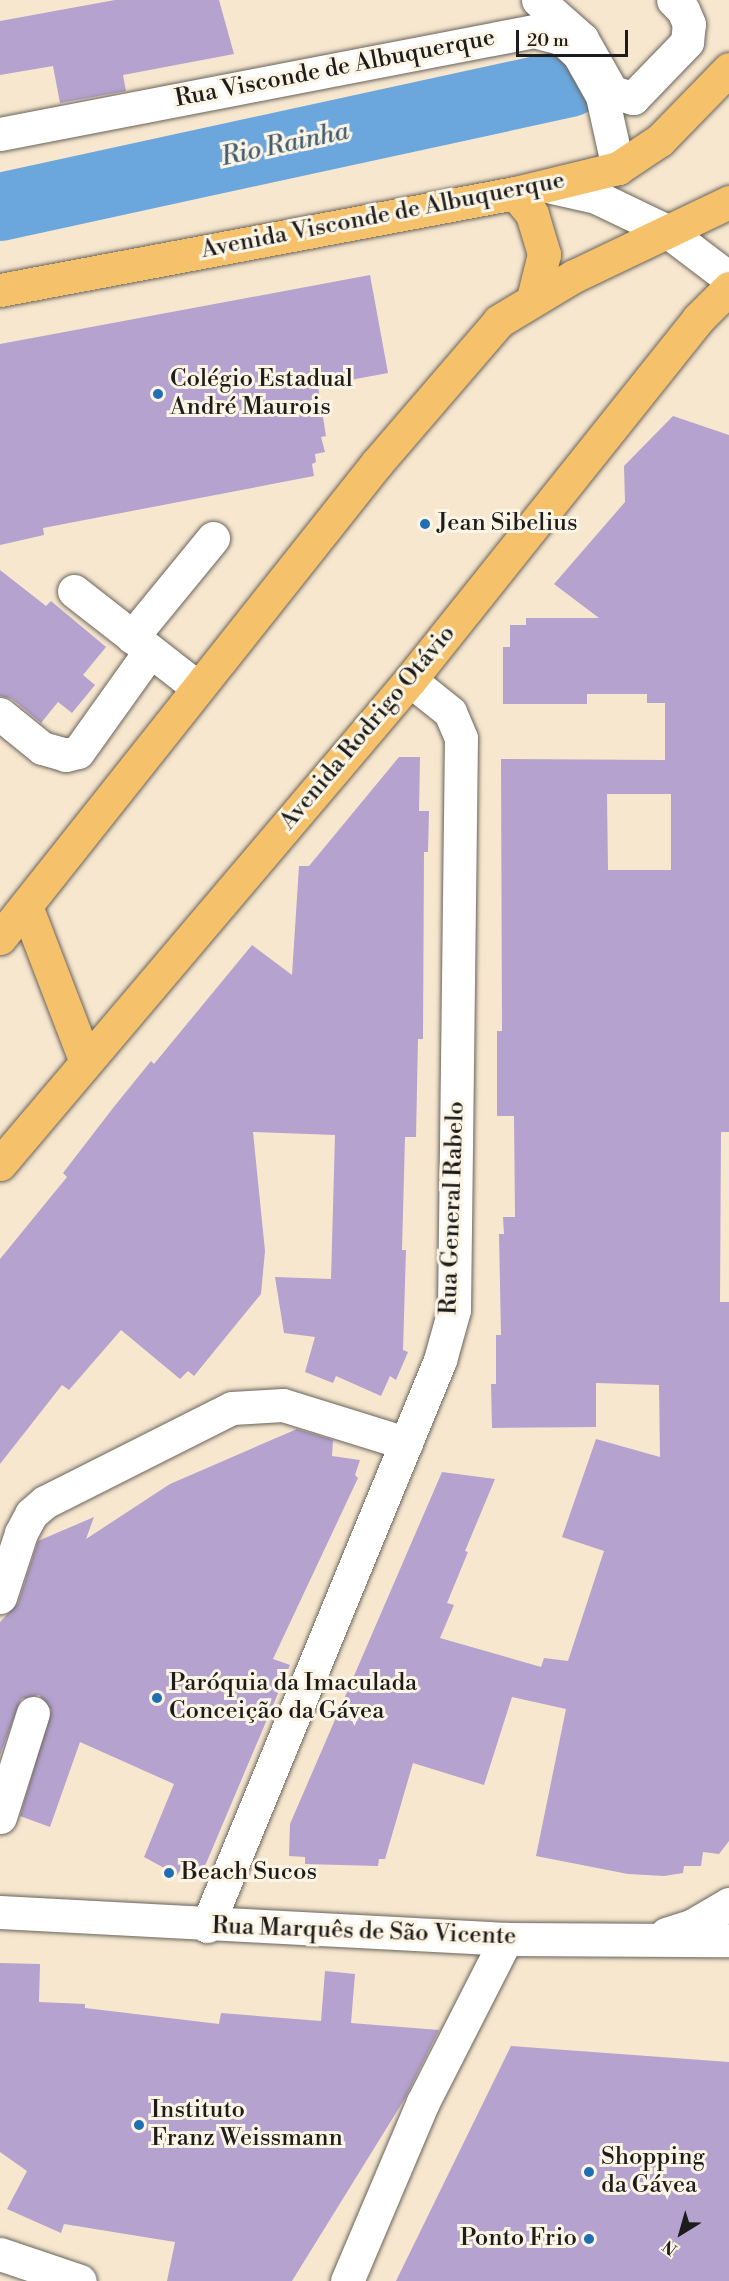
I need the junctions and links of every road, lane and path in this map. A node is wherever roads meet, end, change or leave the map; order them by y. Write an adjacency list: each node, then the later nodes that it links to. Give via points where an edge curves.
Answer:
1 (538, 0): 2 (street, via 582,39 612,92 633,98 687,42 689,24)
2 (673, 0)
3 (729, 69): 5 (main road, Avenida Visconde de Albuquerque, via 660,140)
4 (0, 134): 5 (street, Rua Visconde de Albuquerque, via 534,31 561,38 579,55 602,96)
5 (618, 168): 6 (main road, Avenida Visconde de Albuquerque)
6 (547, 186): 7 (main road, Avenida Visconde de Albuquerque); 9 (street, via 596,197)
7 (515, 193): 12 (main road, Avenida Visconde de Albuquerque); 13 (main road, via 532,214 544,254)
8 (729, 202): 9 (main road)
9 (667, 231): 10 (street); 13 (main road)
10 (729, 278)
11 (729, 288): 17 (main road, Avenida Rodrigo Otávio, via 698,319)
12 (0, 290)
13 (532, 298): 18 (main road, via 499,321 466,354)
14 (213, 538): 16 (street)
15 (74, 591): 16 (street)
16 (141, 644): 18 (street); 19 (street, via 78,752 54,753)
17 (410, 680): 22 (main road, Avenida Rodrigo Otávio); 24 (street, Rua General Rabelo, via 450,712 461,738 454,1310 440,1360)
18 (197, 687): 20 (main road)
19 (0, 714)
20 (26, 906): 21 (main road); 22 (main road)
21 (0, 938)
22 (85, 1060): 23 (main road, Avenida Rodrigo Otávio)
23 (0, 1164)
24 (406, 1443): 25 (street, via 283,1405 232,1408 45,1502); 31 (street, Rua General Rabelo)
25 (11, 1534): 26 (street)
26 (0, 1597)
27 (33, 1713): 28 (street)
28 (0, 1818)
29 (729, 1904): 33 (street, via 693,1925)
30 (0, 1912): 31 (street, Rua Marquês de São Vicente)
31 (207, 1926): 32 (street, Rua Marquês de São Vicente)
32 (506, 1939): 33 (street, Rua Marquês de São Vicente); 37 (street, via 423,2102)
33 (635, 1940): 34 (street, Rua Marquês de São Vicente)
34 (729, 1940)
35 (0, 2254): 36 (street)
36 (80, 2281)
37 (347, 2281)

